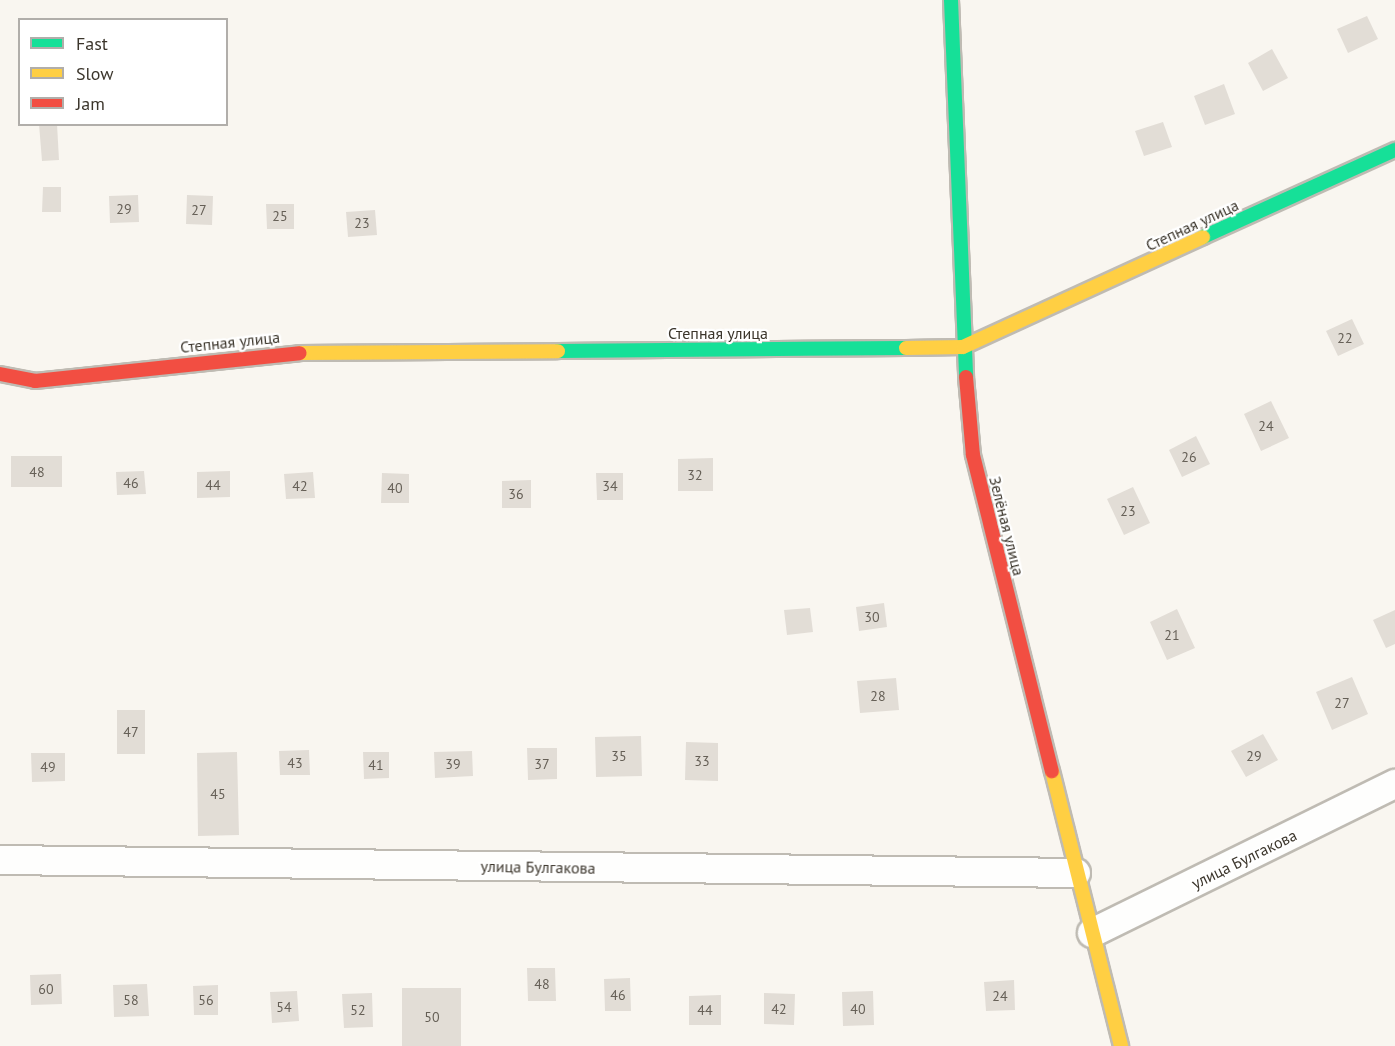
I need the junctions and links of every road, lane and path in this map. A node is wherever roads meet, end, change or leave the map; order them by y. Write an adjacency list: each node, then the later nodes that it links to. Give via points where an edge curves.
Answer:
1 (951, 0): 3 (street, Зелёная улица)
2 (1395, 150): 3 (street, Степная улица)
3 (963, 347): 4 (street, Степная улица, via 284,353 35,381); 7 (street, Зелёная улица, via 973,455)
4 (0, 374)
5 (1395, 784): 8 (street, улица Булгакова)
6 (0, 860): 7 (street, улица Булгакова)
7 (1076, 873): 8 (street, Зелёная улица)
8 (1092, 933): 9 (street, Зелёная улица)
9 (1120, 1046)

